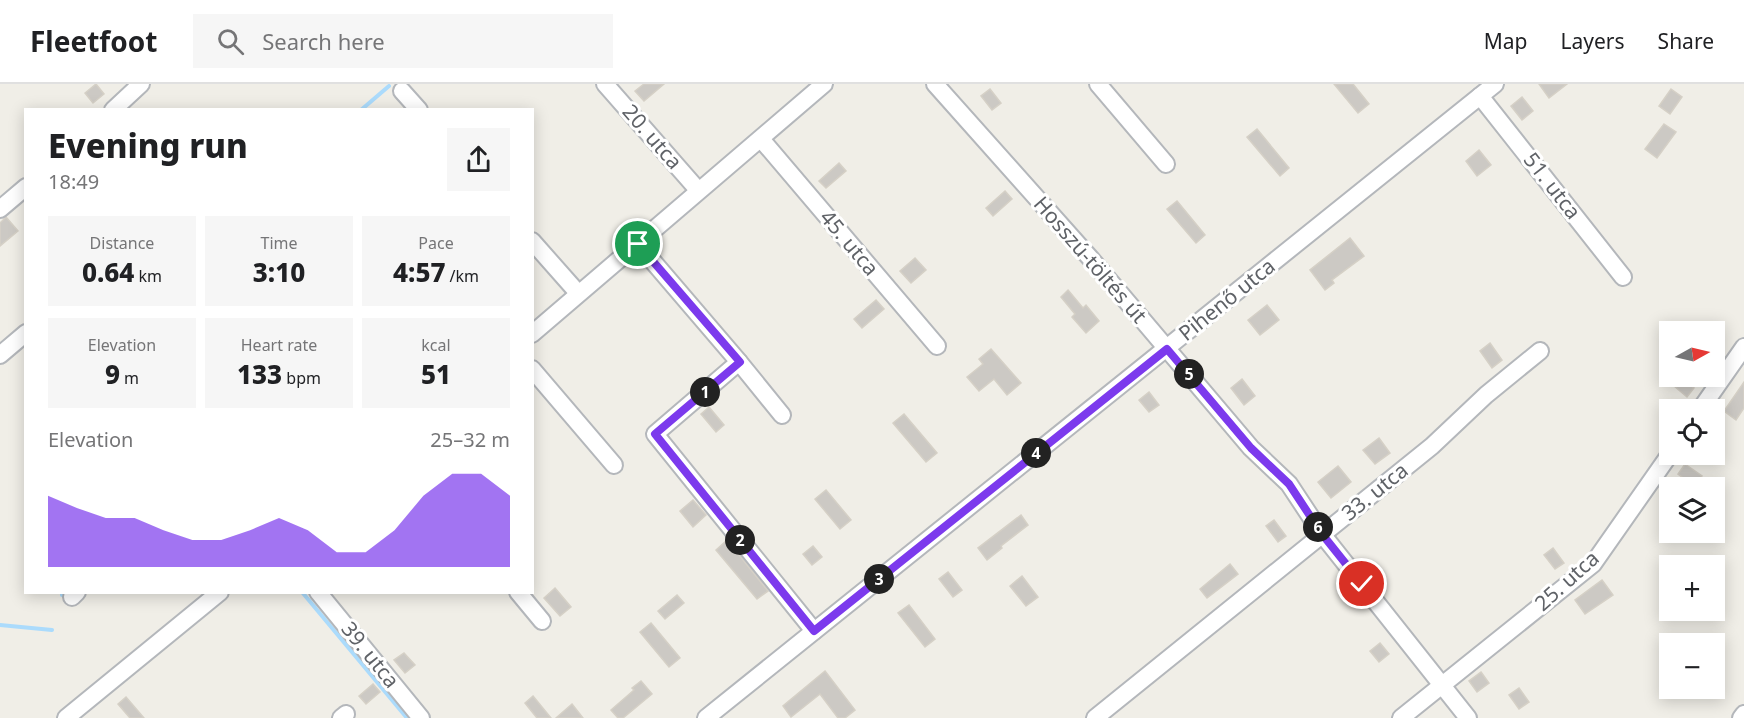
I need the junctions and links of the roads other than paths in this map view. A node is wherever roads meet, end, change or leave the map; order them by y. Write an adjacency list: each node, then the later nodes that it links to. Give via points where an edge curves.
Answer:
1 (141, 84): 9 (street)
2 (605, 84): 14 (street, 20. utca)
3 (935, 84): 24 (street, Hosszú-töltés út)
4 (1098, 84): 12 (street)
5 (1495, 84): 8 (street, Pihenő utca)
6 (820, 85): 11 (street)
7 (402, 91): 10 (street)
8 (1480, 96): 18 (street, 51. utca); 24 (street, Pihenő utca)
9 (115, 108)
10 (417, 108)
11 (761, 139): 14 (street); 22 (street, 45. utca)
12 (1166, 164)
13 (24, 189): 15 (street)
14 (698, 190): 17 (street)
15 (0, 209)
16 (534, 243): 19 (street)
17 (638, 244): 19 (street); 27 (street)
18 (1623, 277)
19 (578, 293): 20 (street)
20 (534, 332)
21 (24, 335): 26 (street)
22 (937, 346)
23 (1744, 347): 29 (street)
24 (1167, 349): 33 (street, Hosszú-töltés út, via 1251,448 1289,484); 38 (street, Pihenő utca)
25 (1540, 351): 33 (street, 33. utca, via 1432,446)
26 (0, 355)
27 (740, 362): 30 (street); 38 (street, via 655,434)
28 (534, 371): 31 (street)
29 (1708, 399)
30 (782, 415)
31 (614, 465)
32 (1662, 465): 39 (street, 25. utca, via 1593,564)
33 (1322, 534): 39 (street, Hosszú-töltés út); 44 (street, 33. utca)
34 (218, 594): 41 (street)
35 (320, 594): 42 (street, 39. utca)
36 (520, 594): 37 (street)
37 (542, 621)
38 (814, 631): 43 (street, Pihenő utca)
39 (1442, 685): 45 (street, 25. utca); 46 (street, Hosszú-töltés út)
40 (1744, 714): 47 (street)
41 (66, 718)
42 (422, 718)
43 (705, 718)
44 (1095, 718)
45 (1401, 718)
46 (1468, 718)
47 (1741, 718)

